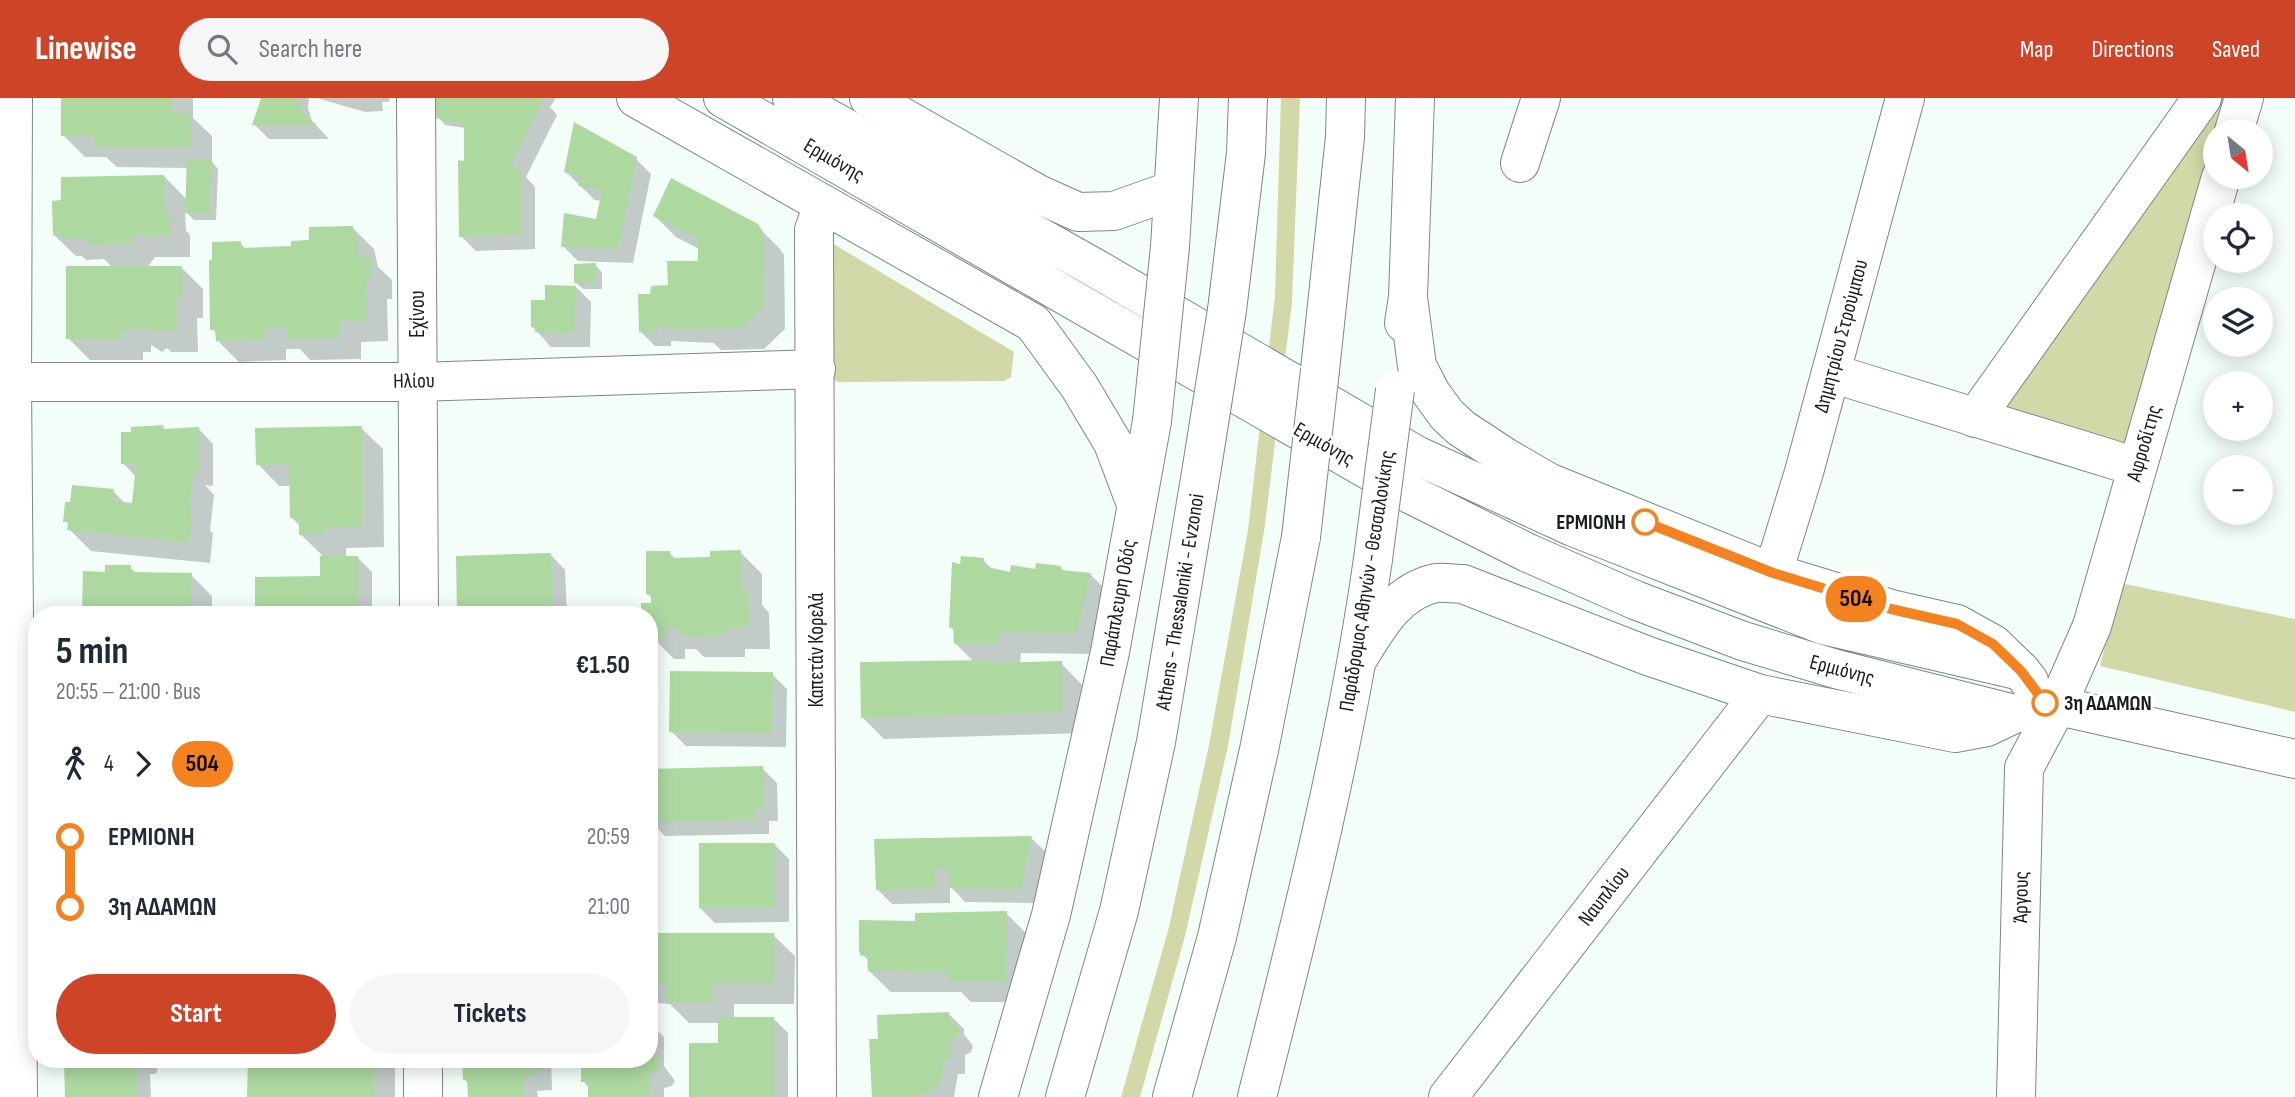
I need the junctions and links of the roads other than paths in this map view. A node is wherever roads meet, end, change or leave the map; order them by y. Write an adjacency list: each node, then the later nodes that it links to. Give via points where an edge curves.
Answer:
1 (13, 98): 23 (main road)
2 (416, 98): 24 (main road, Εχίνου)
3 (636, 98): 19 (main road, Ερμιόνης)
4 (723, 98): 33 (main road, Ερμιόνης, via 1410,494 1528,552 1743,641 1836,669)
5 (792, 98): 31 (main road, Ερμιόνης, via 1416,455 1573,527 1824,625)
6 (869, 98): 18 (main road, via 1078,212 1114,211)
7 (1179, 98): 18 (main road, Παράπλευρη Οδός)
8 (1248, 98): 40 (main road, Athens - Thessaloniki - Evzonoi, bridge, via 1227,310 1156,742 1119,911)
9 (1346, 98): 41 (main road, bridge, via 1346,137 1301,537 1220,923)
10 (1415, 98): 20 (main road, Παράδρομος Αθηνών - Θεσσαλονίκης)
11 (1541, 98): 16 (main road)
12 (1905, 98): 22 (main road, Δημητρίου Στρούμπου)
13 (2202, 98): 25 (main road)
14 (2244, 98): 15 (main road)
15 (2238, 119)
16 (1520, 163)
17 (2218, 189): 26 (main road, Αφροδίτης)
18 (1173, 190): 27 (main road, Παράπλευρη Οδός, bridge, via 1152,421)
19 (823, 205): 21 (main road, Καπετάν Κορελά, via 814,230); 27 (main road, Ερμιόνης, via 1033,323 1113,443)
20 (1408, 298): 28 (main road, via 1418,366 1431,393 1461,428 1548,482); 30 (main road, Παράδρομος Αθηνών - Θεσσαλονίκης, bridge)
21 (816, 369): 24 (main road, Ηλίου); 38 (main road, Καπετάν Κορελά)
22 (1831, 373): 25 (main road); 28 (main road, Δημητρίου Στρούμπου)
23 (12, 382): 24 (main road, Ηλίου); 36 (main road)
24 (417, 382): 29 (main road, Εχίνου)
25 (1975, 418): 26 (main road)
26 (2137, 467): 33 (main road, Αφροδίτης, via 2092,626)
27 (1136, 504): 39 (main road, Παράπλευρη Οδός, via 1110,652 1051,915)
28 (1773, 573): 31 (main road, via 1957,624 1993,644)
29 (419, 606)
30 (1359, 657): 32 (main road, via 1399,601 1437,583 1464,584); 42 (main road, Παράδρομος Αθηνών - Θεσσαλονίκης, via 1301,923)
31 (2021, 671): 33 (main road)
32 (1760, 694): 33 (main road, via 1955,733 1987,727); 43 (main road, Ναυπλίου)
33 (2039, 707): 34 (main road, Ερμιόνης); 44 (main road, Άργους, via 2024,768)
34 (2295, 759)
35 (423, 1068): 37 (main road)
36 (18, 1097)
37 (423, 1097)
38 (817, 1097)
39 (998, 1097)
40 (1065, 1097)
41 (1172, 1097)
42 (1256, 1097)
43 (1448, 1097)
44 (2016, 1097)

